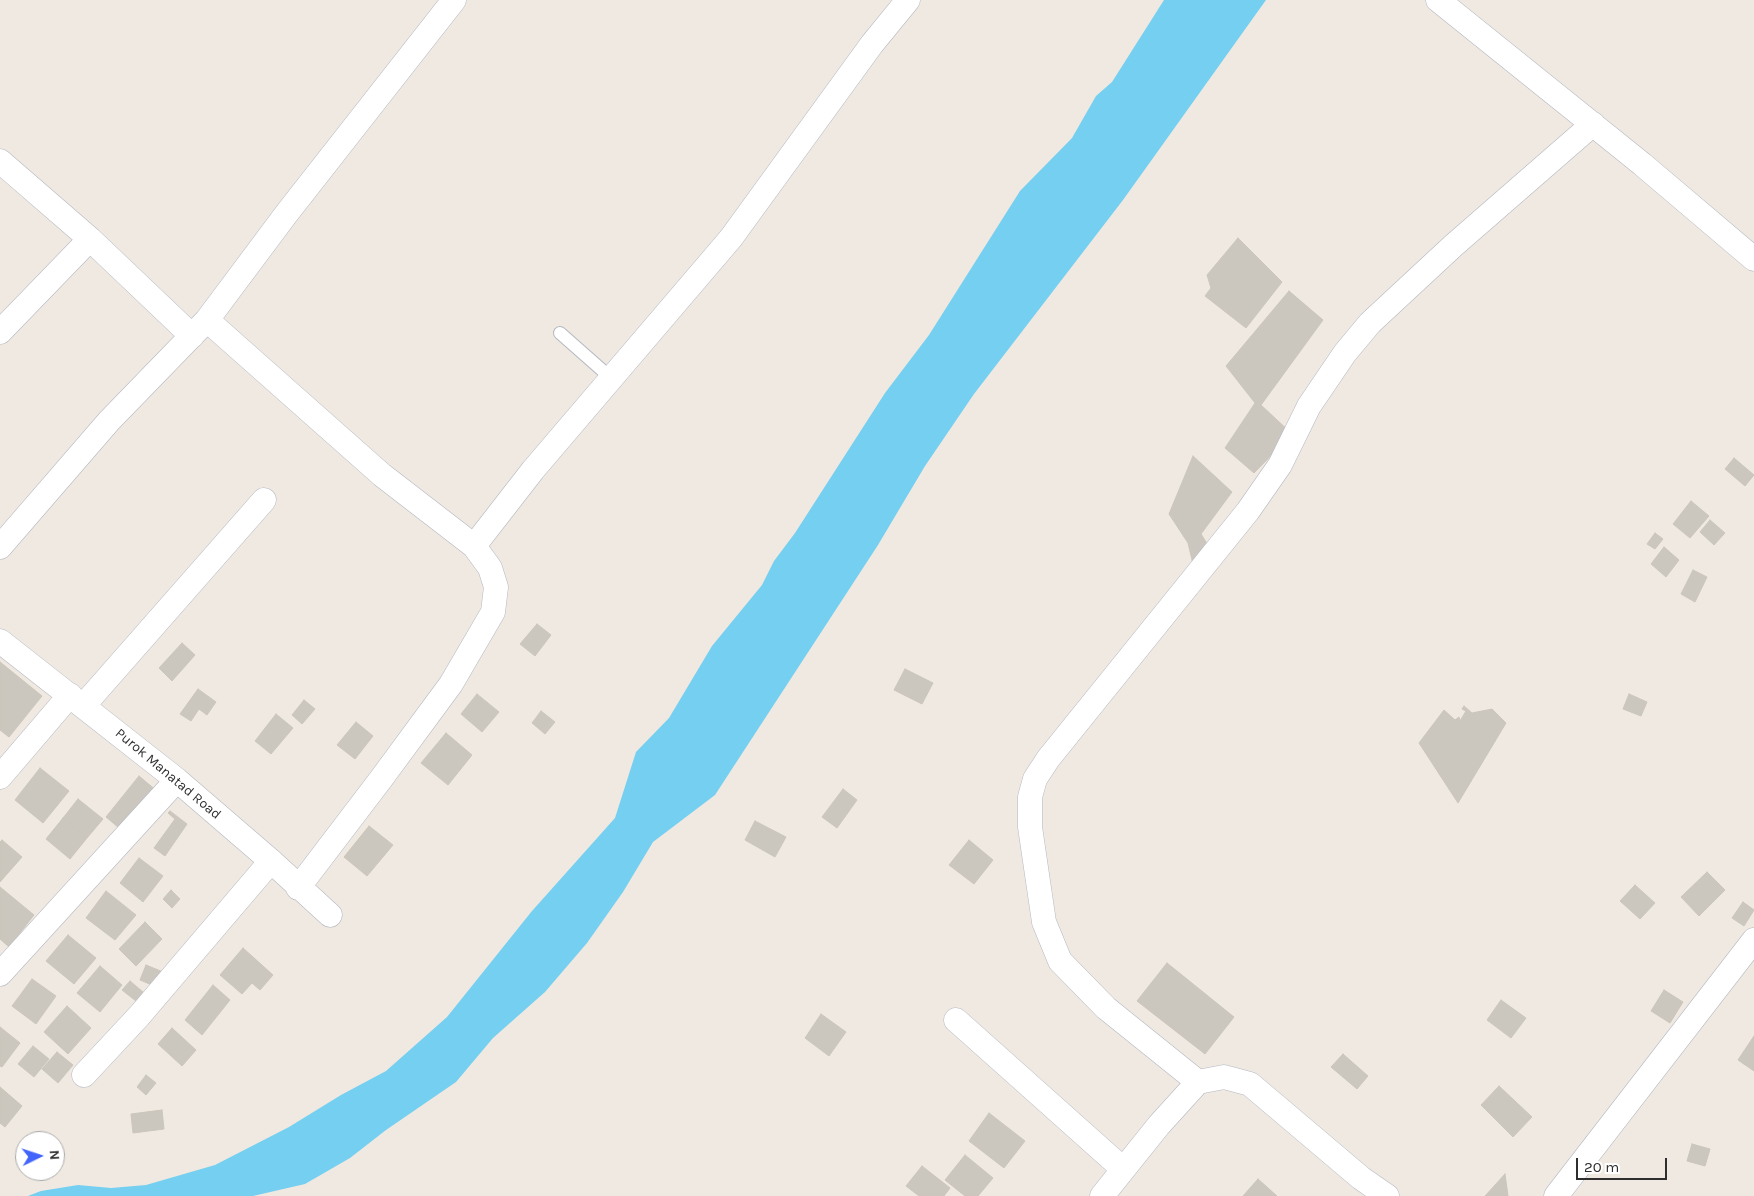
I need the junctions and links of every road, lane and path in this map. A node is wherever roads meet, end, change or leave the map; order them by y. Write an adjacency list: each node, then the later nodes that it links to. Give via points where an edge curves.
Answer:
1 (454, 0): 8 (street)
2 (908, 0): 11 (street, via 872,44 731,238)
3 (1438, 0): 4 (street)
4 (1593, 124): 7 (street); 26 (street, via 1427,268 1370,323 1309,406 1280,465 1248,511 1035,779 1030,797 1032,841 1044,922 1060,961 1106,1008)
5 (0, 162): 6 (street)
6 (90, 239): 8 (street); 9 (street)
7 (1754, 259)
8 (200, 328): 13 (street); 14 (street, via 109,421)
9 (0, 332)
10 (560, 333): 11 (lane)
11 (611, 378): 13 (street)
12 (264, 500): 16 (street)
13 (474, 546): 20 (street, via 490,568 496,587 493,612 451,684)
14 (0, 547)
15 (0, 641): 16 (street, Purok Manatad Road)
16 (77, 700): 17 (street); 18 (street, Purok Manatad Road)
17 (0, 777)
18 (177, 780): 19 (street, Purok Manatad Road); 23 (street)
19 (272, 861): 20 (street, Purok Manatad Road); 25 (street)
20 (298, 888): 21 (street, Purok Manatad Road)
21 (330, 915)
22 (1754, 940): 30 (street)
23 (0, 974)
24 (956, 1020): 27 (street)
25 (84, 1075)
26 (1198, 1082): 27 (street); 29 (street, via 1224,1077 1250,1084)
27 (1123, 1170): 28 (street)
28 (1102, 1196)
29 (1386, 1196)
30 (1556, 1196)

